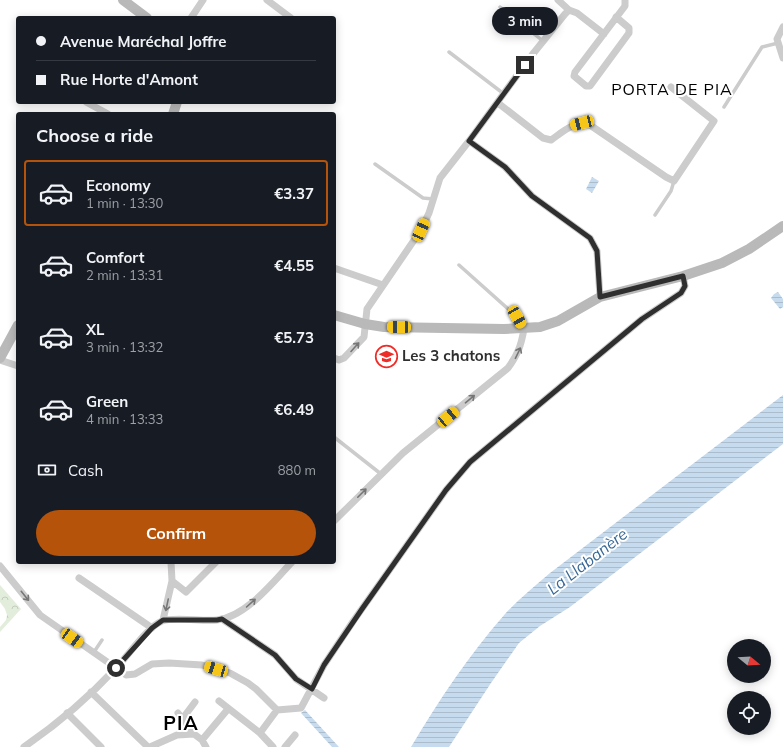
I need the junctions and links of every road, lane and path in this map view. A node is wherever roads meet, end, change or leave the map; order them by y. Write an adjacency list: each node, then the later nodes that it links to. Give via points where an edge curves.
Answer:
1 (116, 0): 9 (main road)
2 (123, 0): 10 (main road)
3 (203, 0): 11 (street)
4 (267, 0): 12 (street)
5 (558, 0): 8 (street)
6 (625, 0): 13 (street, via 625,6)
7 (500, 7): 16 (lane)
8 (570, 10): 15 (street); 16 (street)
9 (133, 16)
10 (144, 16)
11 (192, 16)
12 (288, 16)
13 (616, 17): 15 (street); 15 (street, via 629,28 629,33 590,86 586,86 574,76 575,72)
14 (783, 27): 17 (street, via 777,39)
15 (604, 34)
16 (543, 41): 21 (street)
17 (778, 43): 19 (street); 24 (lane, via 762,47)
18 (449, 52): 21 (lane)
19 (783, 58)
20 (671, 87): 28 (street, via 714,121)
21 (504, 94): 22 (street)
22 (498, 103): 26 (street); 28 (street, via 543,138 551,140 570,126 582,123 590,125)
23 (90, 104): 25 (street)
24 (724, 107)
25 (104, 112)
26 (469, 141): 29 (street, via 440,178); 36 (street, via 505,167 532,196 590,238 597,251)
27 (375, 164): 29 (lane, via 423,198)
28 (674, 181): 30 (lane, via 671,191)
29 (433, 199): 35 (street, via 421,230)
30 (655, 215)
31 (783, 226): 34 (main road, via 742,253 722,263)
32 (459, 265): 40 (lane, via 517,317)
33 (336, 269): 35 (street)
34 (683, 276): 36 (main road); 59 (street, via 685,286 681,293 642,319 470,462 446,490 354,620 324,665)
35 (383, 285): 38 (street, via 367,309)
36 (600, 297): 40 (main road, via 558,321)
37 (336, 316): 38 (main road)
38 (365, 324): 40 (main road, via 384,327); 42 (street, one-way to 38, via 344,358 364,337)
39 (16, 329): 41 (main road)
40 (524, 329): 45 (street, one-way to 40, via 403,453 508,368 521,346)
41 (0, 359): 43 (street)
42 (336, 359)
43 (16, 365)
44 (336, 439): 45 (lane)
45 (381, 474): 46 (street, one-way to 45)
46 (336, 519)
47 (173, 564): 52 (street)
48 (214, 564): 52 (street, via 186,592)
49 (290, 564): 54 (street, one-way to 49, via 241,612)
50 (0, 566): 57 (street, one-way to 57, via 40,615)
51 (79, 578): 55 (street)
52 (172, 581): 53 (street, one-way to 53)
53 (163, 620): 54 (street); 55 (street)
54 (219, 620): 59 (street, via 275,655 296,679)
55 (152, 628): 58 (street)
56 (102, 640): 57 (lane)
57 (94, 653): 58 (street)
58 (116, 668): 60 (street); 65 (street, via 126,675 135,674 152,664 202,665 248,683)
59 (312, 689): 62 (street); 65 (street, via 301,708)
60 (91, 692): 66 (street); 73 (street)
61 (188, 697): 68 (street, via 196,703 180,716)
62 (324, 698)
63 (219, 701): 64 (street)
64 (228, 709): 67 (street); 70 (street)
65 (276, 710): 67 (street)
66 (67, 713): 71 (street); 72 (street, via 50,729)
67 (260, 733): 74 (street)
68 (194, 734): 70 (street); 73 (street, via 177,734)
69 (295, 735): 75 (street)
70 (204, 745)
71 (98, 746)
72 (24, 747)
73 (149, 747)
74 (273, 747)
75 (285, 747)

